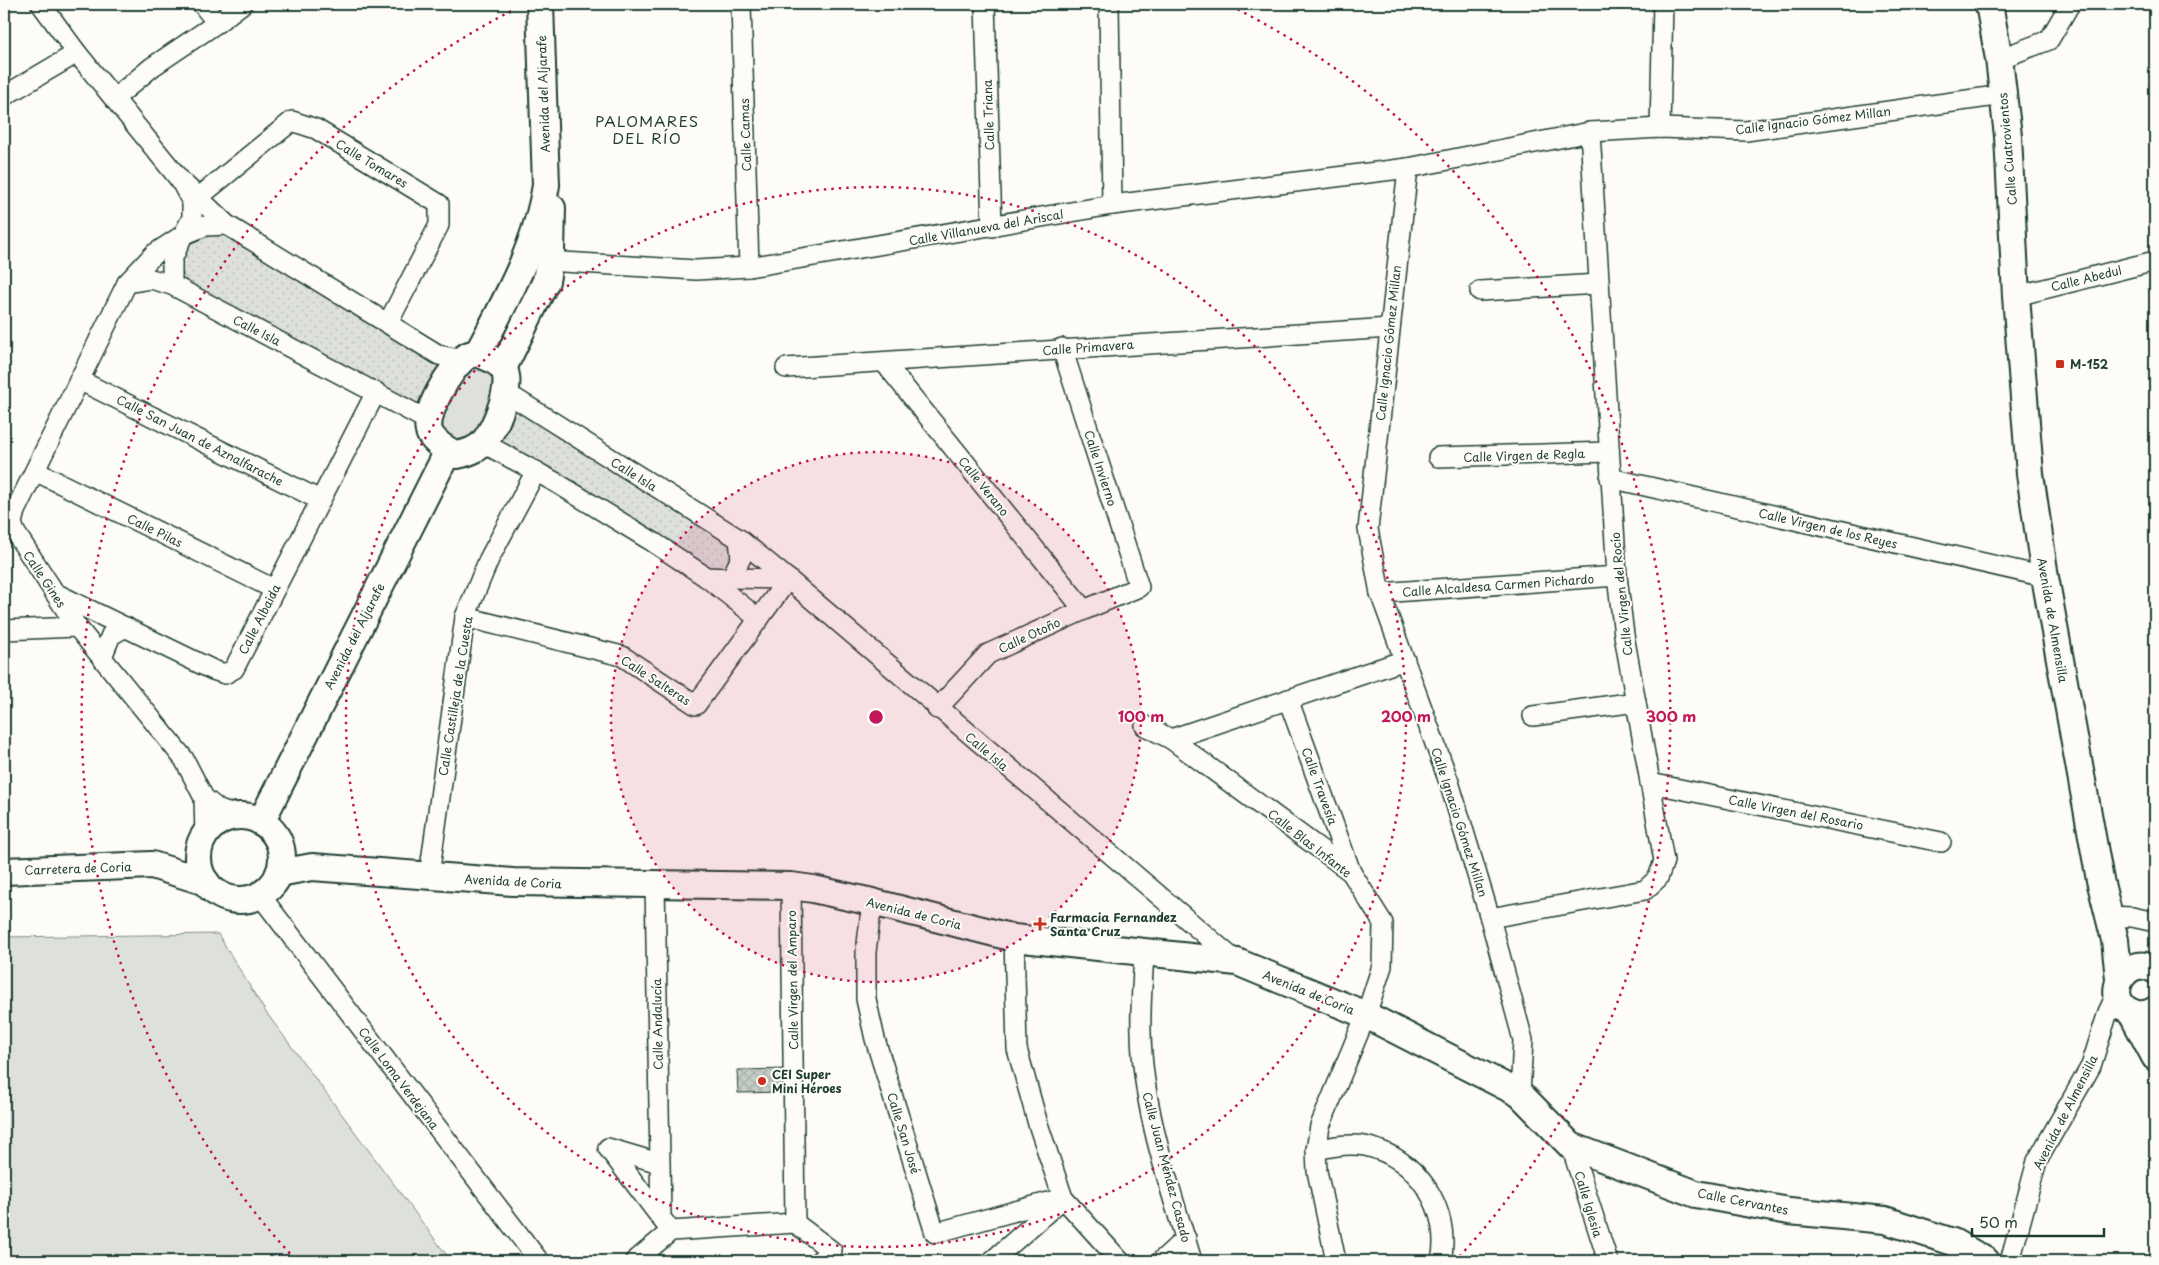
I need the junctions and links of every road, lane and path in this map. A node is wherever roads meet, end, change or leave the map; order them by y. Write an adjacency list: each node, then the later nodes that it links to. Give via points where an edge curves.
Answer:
1 (41, 4): 12 (street)
2 (202, 4): 11 (street)
3 (242, 4): 11 (street)
4 (540, 4): 21 (main road, Avenida del Aljarafe)
5 (741, 4): 29 (street, Calle Camas)
6 (985, 4): 25 (street, Calle Triana)
7 (1109, 4): 23 (street)
8 (1663, 4): 17 (street)
9 (1989, 4): 13 (main road, Calle Cuatrovientos)
10 (2070, 4): 13 (street, via 2049,40)
11 (217, 23): 16 (street, via 152,67)
12 (77, 53): 15 (street); 16 (street)
13 (1999, 59): 14 (main road, Calle Cuatrovientos)
14 (2003, 95): 17 (street, Calle Ignacio Gómez Millan, via 1746,131); 34 (main road, Calle Cuatrovientos)
15 (4, 96)
16 (115, 98): 20 (street)
17 (1660, 128): 18 (street, Calle Ignacio Gómez Millan)
18 (1590, 132): 19 (street, Calle Ignacio Gómez Millan); 31 (street, Calle Virgen del Rocío)
19 (1408, 168): 23 (street, Calle Villanueva del Ariscal); 36 (street, Calle Ignacio Gómez Millan)
20 (180, 180): 22 (street); 26 (street, via 192,202 192,218)
21 (546, 185): 38 (main road, Avenida del Aljarafe, via 532,243); 42 (main road, Avenida del Aljarafe, via 552,207 552,227 546,281)
22 (200, 197): 24 (street); 35 (street, Calle Tomares, via 292,121 316,129 440,204 440,225)
23 (1112, 205): 25 (street, Calle Villanueva del Ariscal)
24 (227, 225): 26 (street, via 205,226); 35 (street)
25 (992, 227): 29 (street, Calle Villanueva del Ariscal)
26 (183, 235): 30 (street, Calle Gines, via 154,254); 32 (street, via 172,260)
27 (2155, 260): 34 (street, Calle Abedul)
28 (563, 262): 29 (street, Calle Villanueva del Ariscal, via 696,270)
29 (749, 267)
30 (127, 284): 32 (street, Calle Isla, via 151,279); 41 (street, Calle Gines)
31 (1599, 284): 33 (street); 47 (street, Calle Virgen del Rocío)
32 (172, 285): 43 (street, Calle Isla)
33 (1480, 291)
34 (2016, 296): 55 (main road, Avenida de Almensilla, via 2030,474)
35 (388, 323): 38 (street, via 440,355)
36 (1390, 328): 37 (street, Calle Primavera); 62 (street, Calle Ignacio Gómez Millan, via 1368,529)
37 (1062, 348): 39 (street, Calle Primavera); 59 (street, Calle Invierno)
38 (470, 356): 42 (main road, via 492,360); 44 (main road, Avenida del Aljarafe, via 451,372 441,387)
39 (884, 362): 40 (street, Calle Primavera); 63 (street, Calle Verano)
40 (786, 368)
41 (80, 380): 49 (street, Calle Gines); 52 (street, Calle San Juan de Aznalfarache)
42 (504, 380): 45 (main road, Avenida del Aljarafe, via 496,421); 53 (street, Calle Isla)
43 (376, 392): 44 (street, Calle Isla); 52 (street, Calle Albaida)
44 (429, 421): 46 (main road, via 429,432 437,444)
45 (483, 443): 46 (main road, via 457,455); 50 (street)
46 (448, 451): 79 (main road, Avenida del Aljarafe)
47 (1609, 452): 48 (street, Calle Virgen de Regla); 51 (street, Calle Virgen del Rocío)
48 (1438, 458)
49 (35, 471): 60 (street, Calle Pilas); 61 (street, Calle Gines, via 12,523)
50 (536, 471): 56 (street); 64 (street, Calle Castilleja de la Cuesta, via 489,559)
51 (1610, 478): 54 (street, Calle Virgen del Rocío); 55 (street, Calle Virgen de los Reyes)
52 (320, 500): 60 (street, Calle Albaida)
53 (738, 540): 57 (street, via 741,558); 58 (street, Calle Isla)
54 (1617, 576): 62 (street, Calle Alcaldesa Carmen Pichardo); 72 (street, Calle Virgen del Rocío)
55 (2045, 577): 94 (main road, Avenida de Almensilla)
56 (706, 578): 57 (street); 65 (street)
57 (732, 578): 58 (street)
58 (788, 579): 65 (street, Calle Salteras); 73 (street, Calle Isla)
59 (1139, 587): 63 (street, Calle Otoño)
60 (274, 588): 67 (street, Calle Albaida, via 234,669 225,674)
61 (55, 592): 66 (street, Calle Gines); 67 (street, Calle Albaida)
62 (1380, 594): 70 (street, Calle Ignacio Gómez Millan)
63 (1084, 610): 73 (street, Calle Otoño, via 988,654)
64 (465, 617): 65 (street, Calle Salteras, via 622,656 696,705); 86 (street, Calle Castilleja de la Cuesta)
65 (759, 619)
66 (77, 627): 68 (street); 69 (street, Calle Gines)
67 (126, 627): 69 (street, via 111,635)
68 (4, 630)
69 (102, 657): 78 (street, Calle Gines, via 184,759)
70 (1405, 660): 71 (street); 92 (street, Calle Ignacio Gómez Millan, via 1449,782)
71 (1288, 699): 76 (street); 84 (street, Calle Travesía)
72 (1636, 702): 74 (street); 77 (street, Calle Virgen del Rocío)
73 (937, 709): 97 (street, Calle Isla)
74 (1533, 716)
75 (1145, 726): 76 (street, Calle Blas Infante)
76 (1171, 739): 84 (street, Calle Blas Infante)
77 (1650, 783): 81 (street, Calle Virgen del Rosario); 92 (street, Calle Virgen del Rocío, via 1664,861 1658,878 1645,890)
78 (204, 798): 79 (street, via 219,810); 80 (street)
79 (249, 819): 80 (main road, via 219,822); 85 (main road, via 272,830 279,843 282,863)
80 (202, 840): 82 (main road, Carretera de Coria); 87 (main road, via 198,858)
81 (1941, 842)
82 (152, 865): 83 (main road, Carretera de Coria); 87 (main road, Carretera de Coria)
83 (4, 871)
84 (1351, 872): 100 (street, Calle Blas Infante, via 1383,924 1382,966)
85 (279, 873): 86 (main road, Avenida de Coria, via 312,867); 90 (main road)
86 (429, 876): 88 (main road, Avenida de Coria, via 513,882)
87 (206, 882): 90 (main road, via 214,891 230,898 248,899)
88 (655, 884): 89 (main road, Avenida de Coria); 105 (street, Calle Andalucía)
89 (791, 886): 91 (main road, Avenida de Coria); 107 (street, Calle Virgen del Amparo)
90 (260, 895): 111 (street, Calle Loma Verdejana)
91 (872, 902): 95 (main road, Avenida de Coria); 106 (street, Calle San José, via 866,952 866,999 875,1039 935,1232)
92 (1490, 918): 102 (street, Calle Ignacio Gómez Millan, via 1523,1040)
93 (2155, 922): 94 (street, via 2132,917)
94 (2111, 928): 98 (main road); 99 (main road, Avenida de Almensilla)
95 (1014, 938): 96 (main road, Avenida de Coria); 106 (street, via 1017,1049)
96 (1144, 952): 97 (main road, Avenida de Coria); 109 (street, Calle Juan Méndez Casado, via 1140,1032 1148,1098)
97 (1237, 962): 100 (main road, Avenida de Coria)
98 (2150, 968): 99 (main road, via 2132,967 2124,972)
99 (2135, 1001): 101 (main road); 121 (street, Avenida de Almensilla, via 2108,1012 2091,1066 2038,1161)
100 (1366, 1015): 102 (main road, Avenida de Coria); 104 (street, Calle Blas Infante, via 1320,1126)
101 (2155, 1055)
102 (1520, 1094): 103 (main road, Calle Cervantes)
103 (1571, 1146): 119 (street, Calle Iglesia); 120 (main road, Calle Cervantes, via 1696,1194 1789,1211 1885,1220 1953,1242)
104 (1316, 1150): 117 (street, Calle Blas Infante, via 1317,1171); 118 (street, via 1341,1145 1364,1146 1384,1152 1407,1165 1435,1201 1442,1226 1444,1247)
105 (659, 1163): 108 (street, Calle Andalucía); 108 (street, via 608,1148)
106 (1063, 1198): 113 (street); 114 (street)
107 (795, 1223): 108 (street); 110 (street)
108 (666, 1224): 112 (street)
109 (1186, 1238): 115 (street); 116 (street, Calle Juan Méndez Casado)
110 (825, 1256)
111 (539, 1261)
112 (635, 1261)
113 (992, 1261)
114 (1120, 1261)
115 (1161, 1261)
116 (1192, 1261)
117 (1336, 1261)
118 (1441, 1261)
119 (1608, 1261)
120 (1986, 1261)
121 (2010, 1261)

